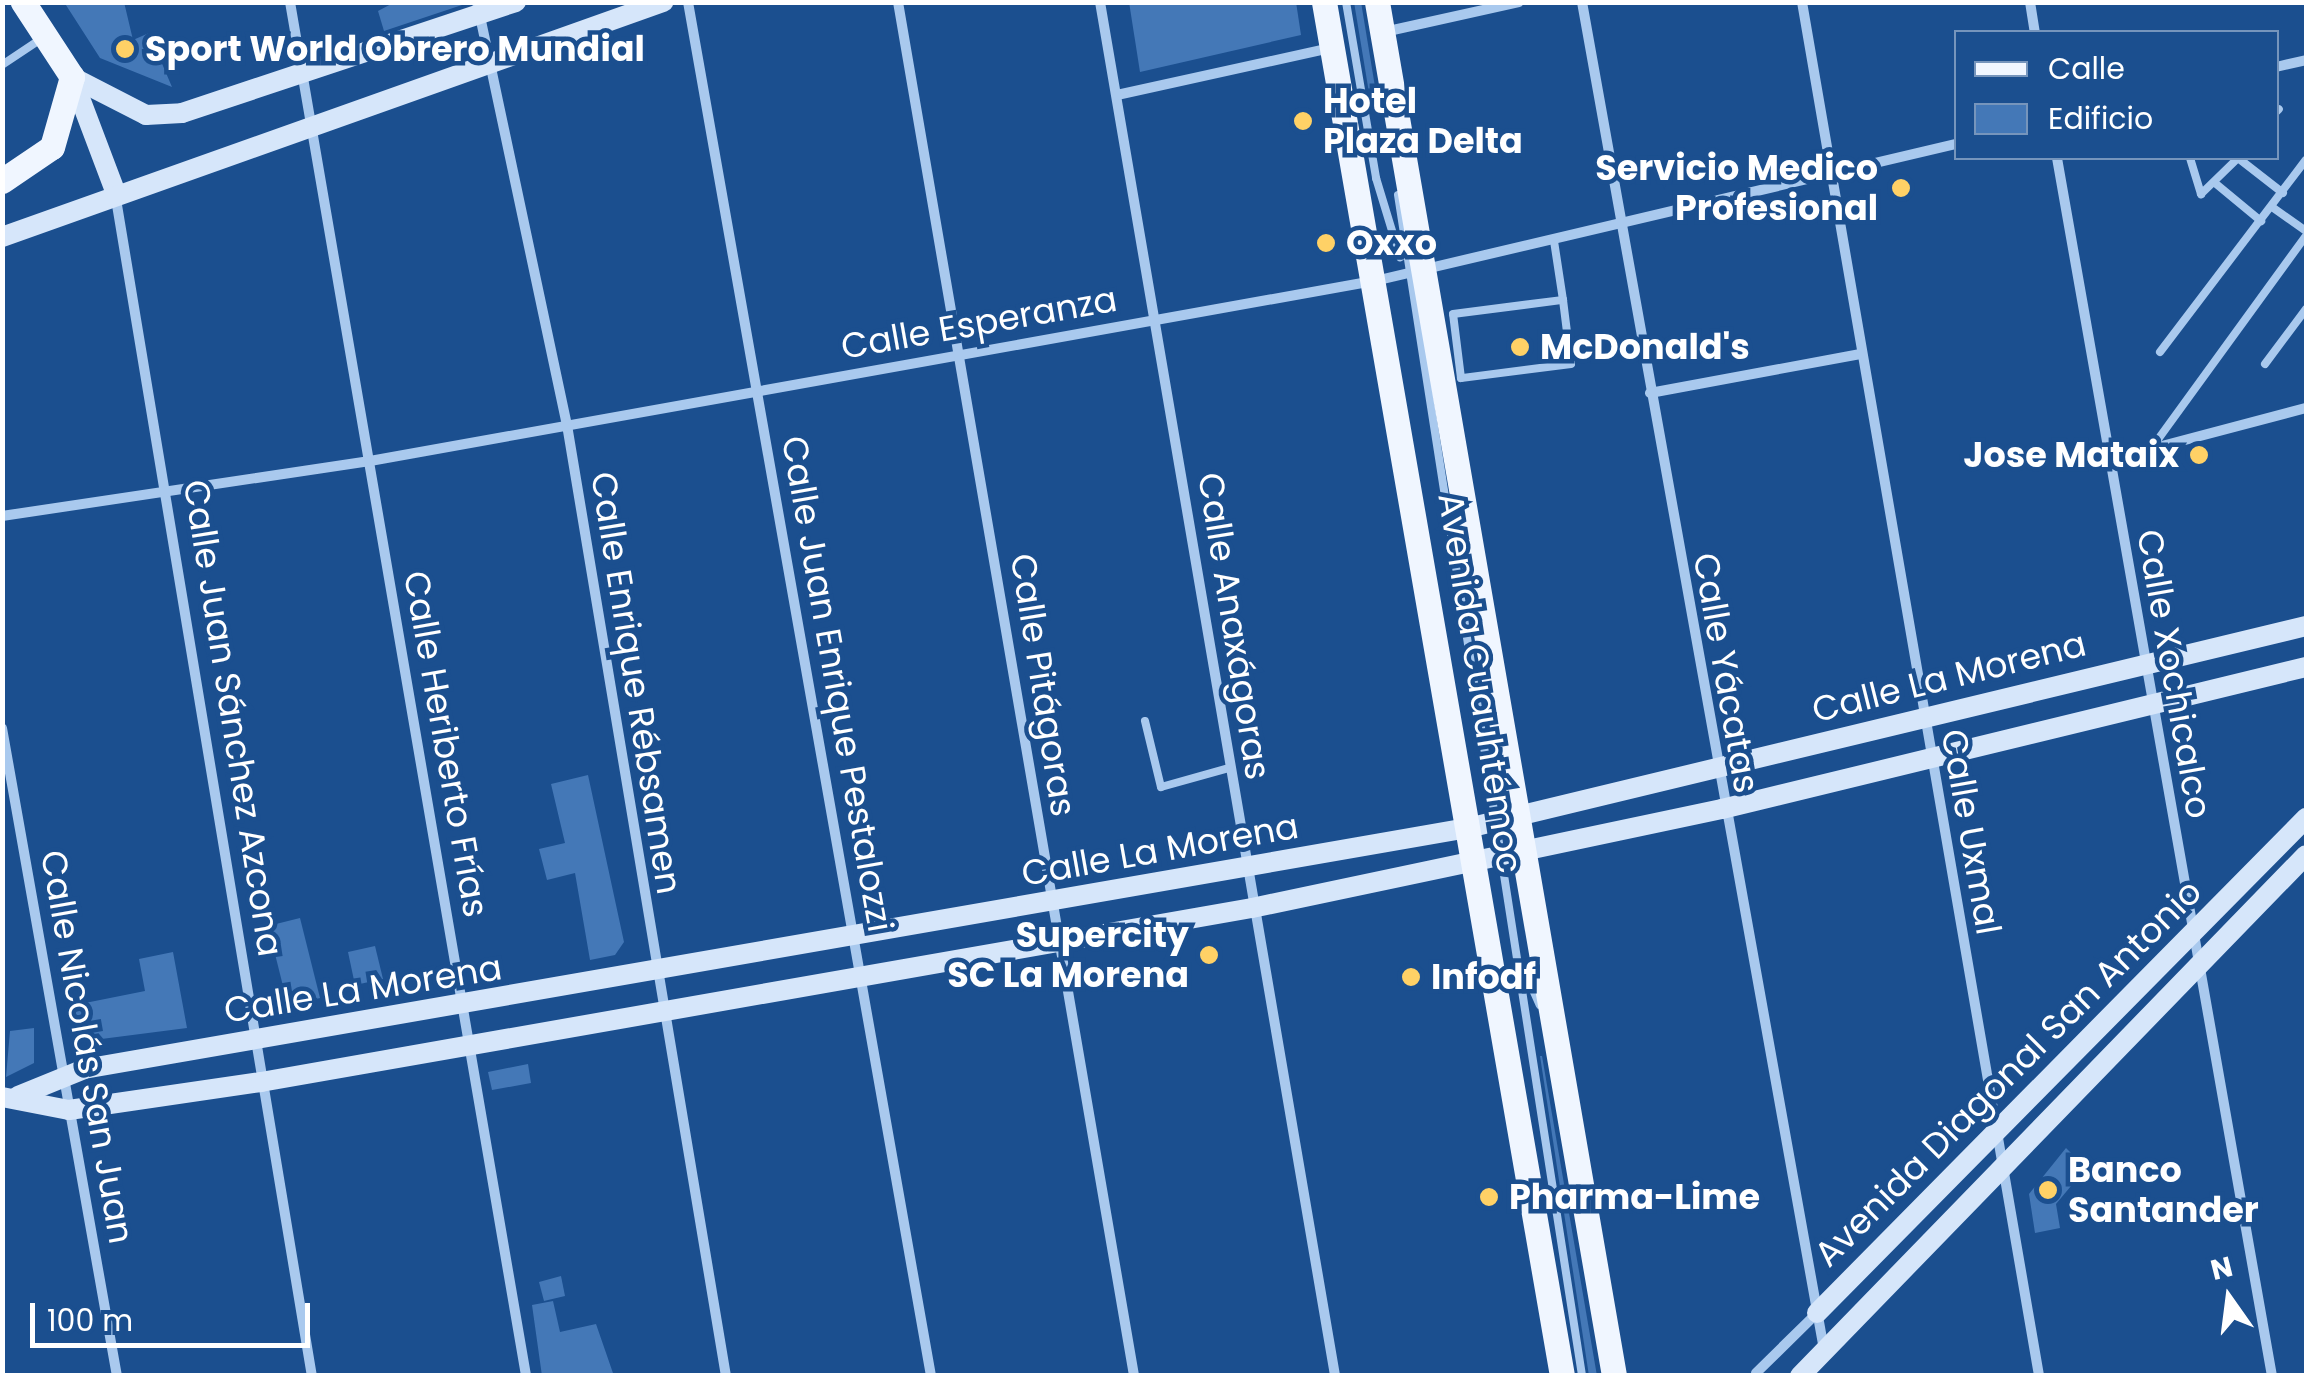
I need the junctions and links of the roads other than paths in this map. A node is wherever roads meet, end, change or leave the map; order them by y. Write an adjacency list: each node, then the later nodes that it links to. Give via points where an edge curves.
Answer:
1 (23, 2): 19 (main road)
2 (290, 2): 25 (street, Calle Heriberto Frías)
3 (516, 2): 16 (street)
4 (663, 2): 21 (street)
5 (688, 2): 55 (street, Calle Juan Enrique Pestalozzi)
6 (898, 2): 52 (street, Calle Pitágoras)
7 (1100, 2): 27 (street, Calle Anaxágoras)
8 (1324, 2): 20 (main road, Avenida Cuauhtémoc)
9 (1346, 2): 46 (lane, Avenida Cuauhtémoc, via 1376,178)
10 (1368, 2): 46 (lane, Avenida Cuauhtémoc)
11 (1377, 2): 18 (main road, Avenida Cuauhtémoc)
12 (1519, 2): 18 (street)
13 (1582, 2): 42 (street, Calle Yácatas)
14 (1802, 2): 35 (street, Calle Uxmal)
15 (2030, 2): 17 (street)
16 (479, 9): 21 (street, Calle Enrique Rébsamen); 25 (street)
17 (2035, 30)
18 (1382, 32): 46 (main road, Avenida Cuauhtémoc)
19 (45, 36): 23 (lane); 26 (main road)
20 (1330, 48): 27 (street); 47 (main road, Avenida Cuauhtémoc)
21 (494, 59): 28 (street); 58 (street, Calle Enrique Rébsamen)
22 (2306, 60): 24 (street)
23 (2, 65)
24 (2279, 66)
25 (304, 73): 26 (street, via 220,106 146,115); 28 (street, Calle Heriberto Frías)
26 (72, 77): 36 (main road, via 52,147); 38 (street, Calle Juan Sánchez Azcona)
27 (1117, 95): 50 (street, Calle Anaxágoras)
28 (312, 122): 38 (street); 61 (street, Calle Heriberto Frías)
29 (1954, 144): 35 (street, Calle Esperanza)
30 (2057, 160): 60 (street, Calle Xochicalco)
31 (2191, 160): 37 (lane, via 2200,194)
32 (2236, 160): 37 (lane)
33 (2241, 160): 39 (lane)
34 (2306, 160): 39 (lane)
35 (1829, 175): 42 (street, Calle Esperanza); 53 (street, Calle Uxmal)
36 (2, 181)
37 (2215, 183): 41 (lane)
38 (115, 191): 44 (street); 62 (street, Calle Juan Sánchez Azcona)
39 (2283, 193): 40 (lane)
40 (2272, 207): 41 (lane); 43 (lane)
41 (2261, 221): 51 (lane)
42 (1620, 225): 45 (street, Calle Esperanza); 56 (street, Calle Yácatas)
43 (2306, 234): 59 (lane)
44 (2, 236)
45 (1554, 242): 46 (street, Calle Esperanza); 48 (lane)
46 (1412, 274): 47 (street, Calle Esperanza); 76 (main road, Avenida Cuauhtémoc)
47 (1379, 280): 50 (street, Calle Esperanza); 77 (main road, Avenida Cuauhtémoc)
48 (1563, 300): 48 (lane, via 1453,314 1461,378 1571,364)
49 (2306, 309): 54 (lane)
50 (1156, 320): 52 (street, Calle Esperanza); 72 (street, Calle Anaxágoras)
51 (2160, 352)
52 (963, 354): 55 (street, Calle Esperanza); 82 (street, Calle Pitágoras)
53 (1860, 354): 56 (street); 68 (street, Calle Uxmal)
54 (2265, 364)
55 (760, 391): 58 (street, Calle Esperanza); 85 (street, Calle Juan Enrique Pestalozzi)
56 (1650, 393): 73 (street, Calle Yácatas)
57 (2306, 408): 59 (street)
58 (566, 426): 61 (street, Calle Esperanza); 89 (street, Calle Enrique Rébsamen)
59 (2151, 449): 60 (street)
60 (2109, 460): 65 (street, Calle Xochicalco)
61 (370, 461): 62 (street, Calle Esperanza); 91 (street, Calle Heriberto Frías)
62 (162, 492): 63 (street, Calle Esperanza); 93 (street, Calle Juan Sánchez Azcona)
63 (2, 516)
64 (2306, 626): 65 (street, Calle La Morena)
65 (2144, 663): 67 (street, Calle Xochicalco); 68 (street, Calle La Morena)
66 (2306, 667): 67 (street, Calle La Morena)
67 (2151, 704): 71 (street, Calle La Morena); 84 (street, Calle Xochicalco)
68 (1923, 717): 71 (street, Calle Uxmal); 73 (street, Calle La Morena)
69 (1145, 721): 72 (lane, via 1161,787)
70 (2, 728): 95 (street, Calle Nicolás San Juan)
71 (1930, 758): 74 (street, Calle La Morena); 99 (street, Calle Uxmal)
72 (1229, 768): 81 (street, Calle Anaxágoras)
73 (1715, 769): 74 (street, Calle Yácatas); 76 (street, Calle La Morena)
74 (1722, 809): 79 (street, Calle La Morena); 101 (street, Calle Yácatas)
75 (2306, 818): 84 (street, Avenida Diagonal San Antonio)
76 (1507, 820): 77 (street, Calle La Morena); 79 (main road, Avenida Cuauhtémoc)
77 (1468, 828): 80 (main road, Avenida Cuauhtémoc); 81 (street, Calle La Morena)
78 (2306, 855): 87 (street, Avenida Diagonal San Antonio)
79 (1513, 856): 80 (street, Calle La Morena); 88 (lane, Avenida Cuauhtémoc); 114 (main road, Avenida Cuauhtémoc)
80 (1474, 864): 83 (street, Calle La Morena); 111 (main road, Avenida Cuauhtémoc)
81 (1246, 869): 82 (street, Calle La Morena); 83 (street, Calle Anaxágoras)
82 (1049, 902): 85 (street, Calle La Morena); 86 (street, Calle Pitágoras)
83 (1252, 908): 86 (street, Calle La Morena); 110 (street, Calle Anaxágoras)
84 (2191, 934): 87 (street, Calle Xochicalco); 99 (street, Avenida Diagonal San Antonio)
85 (851, 938): 89 (street, Calle La Morena); 90 (street, Calle Juan Enrique Pestalozzi)
86 (1056, 943): 90 (street, Calle La Morena); 109 (street, Calle Pitágoras)
87 (2196, 965): 100 (street, Avenida Diagonal San Antonio); 117 (street, Calle Xochicalco)
88 (1524, 968): 112 (lane, Avenida Cuauhtémoc, via 1521,1016); 113 (lane, Avenida Cuauhtémoc, via 1542,1012)
89 (656, 974): 91 (street, Calle La Morena); 92 (street, Calle Enrique Rébsamen)
90 (858, 978): 92 (street, Calle La Morena); 108 (street, Calle Juan Enrique Pestalozzi)
91 (463, 1005): 93 (street, Calle La Morena); 94 (street, Calle Heriberto Frías)
92 (662, 1012): 94 (street, Calle La Morena); 107 (street, Calle Enrique Rébsamen)
93 (254, 1038): 95 (street, Calle La Morena); 96 (street, Calle Juan Sánchez Azcona)
94 (470, 1044): 96 (street, Calle La Morena); 106 (street, Calle Heriberto Frías)
95 (64, 1075): 97 (street, Calle La Morena); 98 (street, Calle Nicolás San Juan)
96 (262, 1082): 98 (street, Calle La Morena); 105 (street, Calle Juan Sánchez Azcona)
97 (10, 1096): 98 (street, Calle La Morena)
98 (69, 1110): 104 (street, Calle Nicolás San Juan)
99 (1996, 1131): 100 (street, Calle Uxmal); 101 (street, Avenida Diagonal San Antonio)
100 (2003, 1167): 102 (street, Avenida Diagonal San Antonio); 116 (street, Calle Uxmal)
101 (1816, 1312): 102 (street, Calle Yácatas); 103 (street, Avenida Diagonal San Antonio)
102 (1824, 1351): 115 (street, Avenida Diagonal San Antonio)
103 (1756, 1373)
104 (116, 1376)
105 (312, 1376)
106 (526, 1376)
107 (726, 1376)
108 (931, 1376)
109 (1134, 1376)
110 (1335, 1376)
111 (1562, 1376)
112 (1582, 1376)
113 (1604, 1376)
114 (1614, 1376)
115 (1800, 1376)
116 (2039, 1376)
117 (2272, 1376)

